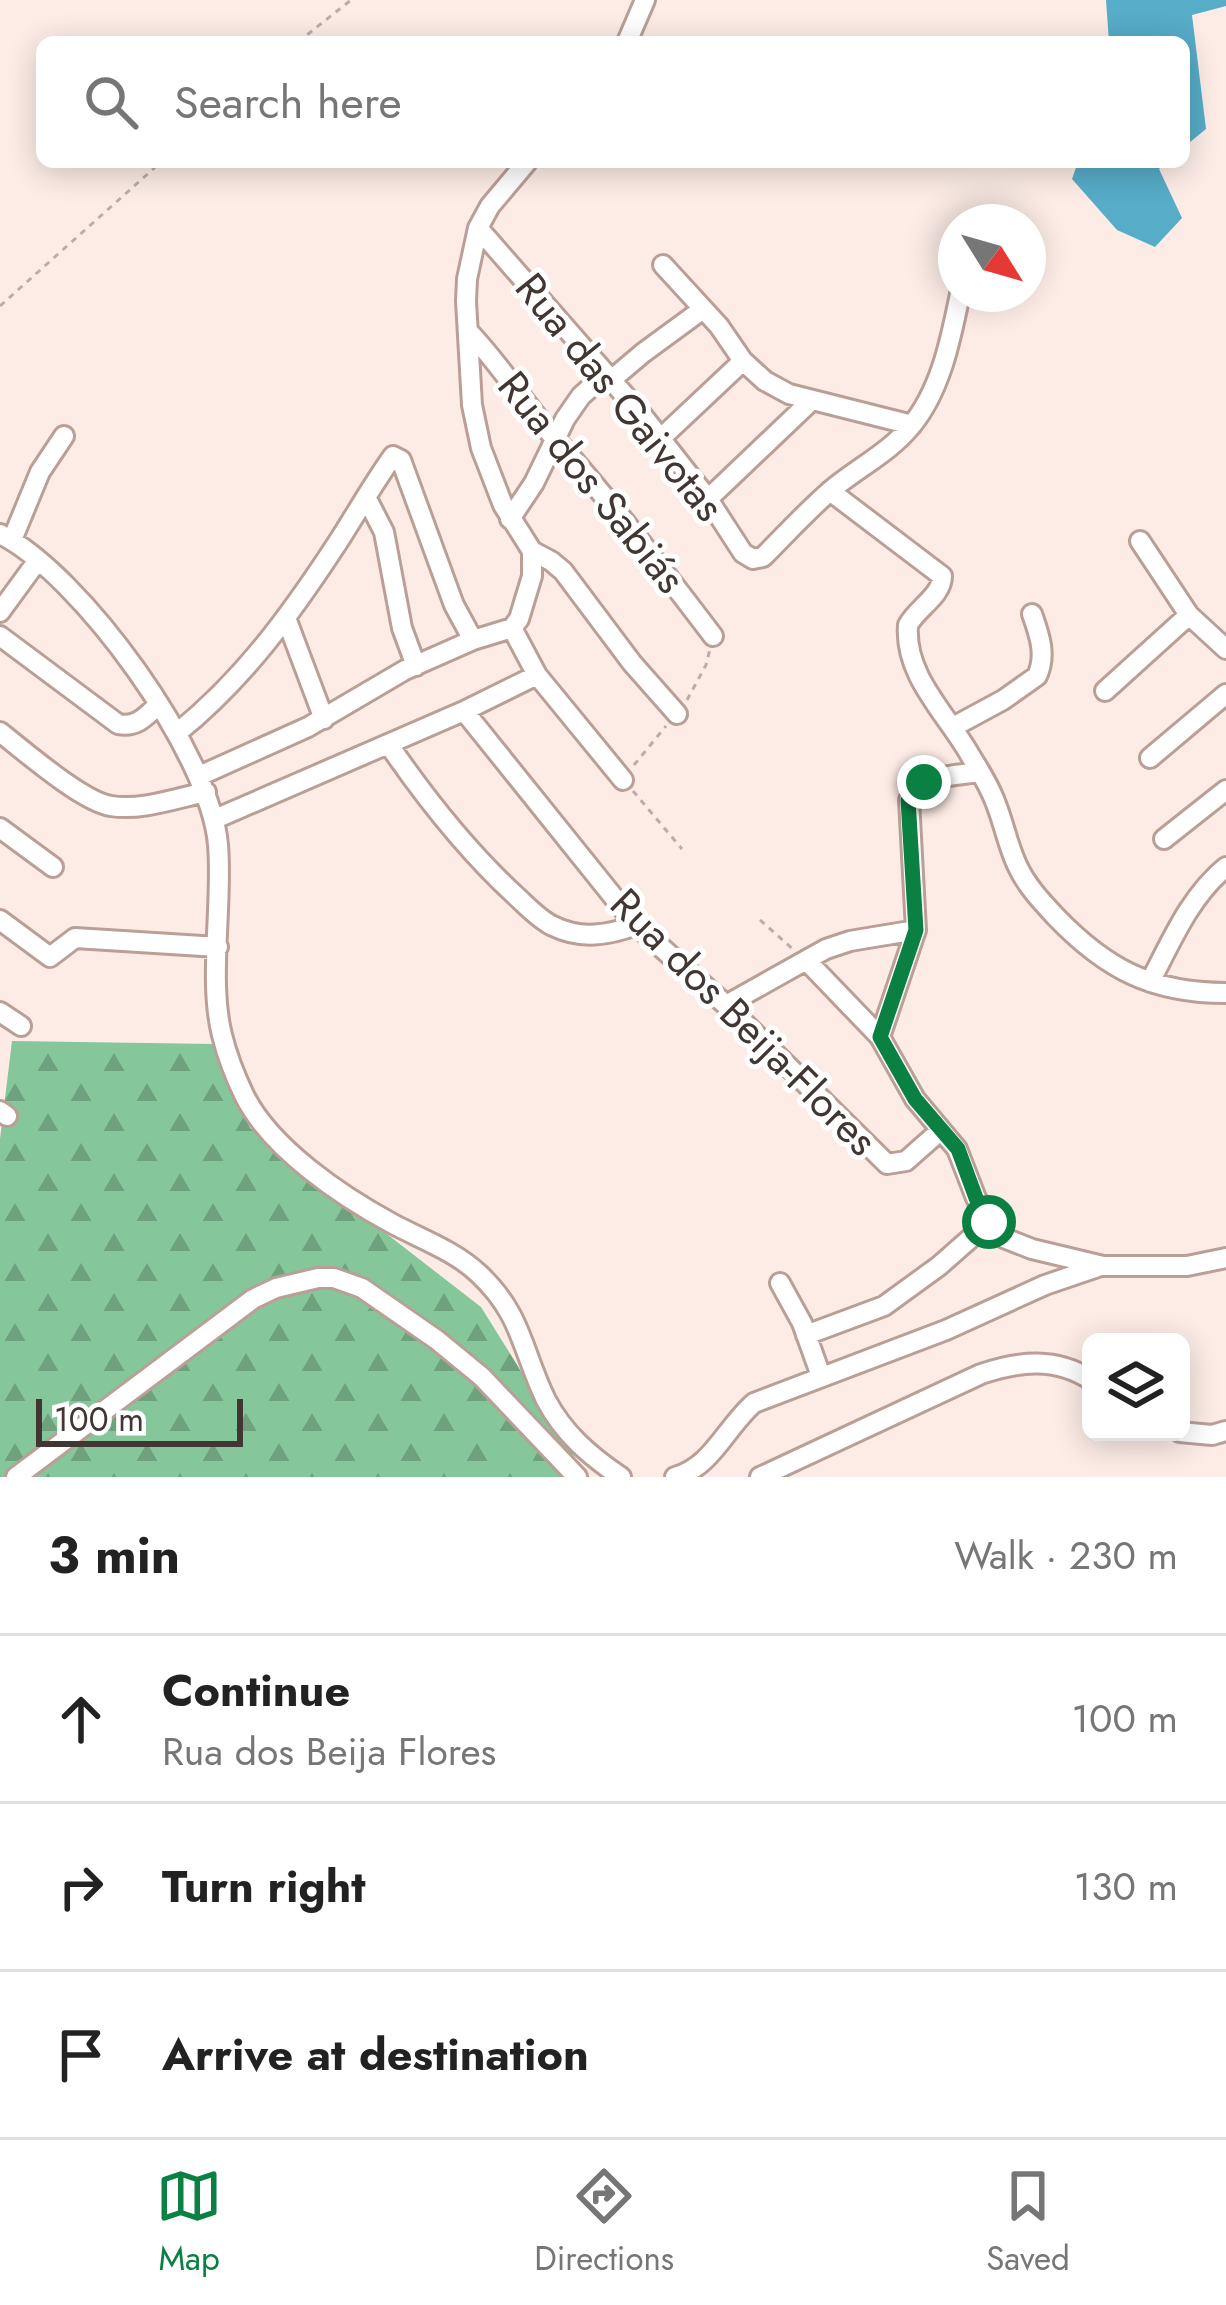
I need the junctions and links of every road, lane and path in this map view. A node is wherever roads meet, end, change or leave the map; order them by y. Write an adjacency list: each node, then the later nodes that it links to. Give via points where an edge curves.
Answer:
1 (351, 0): 3 (path)
2 (645, 0): 4 (street)
3 (306, 36)
4 (630, 36)
5 (154, 168): 9 (path)
6 (522, 168): 7 (street)
7 (478, 228): 12 (street, via 467,279); 14 (street, Rua das Gaivotas)
8 (663, 265): 10 (street)
9 (0, 306)
10 (704, 309): 13 (street); 14 (street)
11 (956, 312): 16 (street, via 939,375)
12 (468, 331): 18 (street, Rua dos Sabiás); 23 (street, via 477,431)
13 (743, 361): 15 (street, via 775,387); 19 (street)
14 (609, 380): 18 (street, via 581,397); 19 (street, Rua das Gaivotas)
15 (812, 400): 16 (street); 22 (street)
16 (912, 425): 20 (street)
17 (64, 436): 24 (street)
18 (554, 438): 23 (street); 34 (street, Rua dos Sabiás)
19 (659, 440): 22 (street, Rua das Gaivotas)
20 (830, 490): 22 (street, Rua das Gaivotas, via 753,559); 45 (street, via 942,576 908,625 908,644 919,678)
21 (366, 497): 31 (street); 35 (street, via 398,457); 37 (street, via 384,532)
22 (708, 499)
23 (510, 519): 26 (street)
24 (6, 537): 27 (street)
25 (1140, 541): 30 (street)
26 (532, 551): 32 (street, via 529,594); 43 (street, via 563,571)
27 (38, 560): 28 (street); 41 (street, via 117,644)
28 (0, 612)
29 (1032, 614): 45 (street, via 1041,638 1037,676)
30 (1190, 615): 36 (street); 39 (street)
31 (286, 618): 44 (street); 47 (street, via 228,688)
32 (512, 628): 35 (street); 38 (street)
33 (0, 636): 41 (street, via 118,724 139,722)
34 (713, 636)
35 (472, 640): 37 (street)
36 (1226, 650)
37 (416, 666): 44 (street)
38 (537, 675): 42 (street); 51 (street)
39 (1105, 691)
40 (1226, 694): 49 (street)
41 (159, 704): 47 (street)
42 (464, 711): 48 (street); 62 (street, Rua dos Beija-Flores)
43 (676, 713)
44 (324, 719): 52 (street)
45 (953, 727): 50 (street)
46 (0, 732): 52 (street, via 105,806 140,805)
47 (177, 733): 52 (street)
48 (389, 745): 54 (street); 62 (street, via 485,866 543,919 591,935)
49 (1150, 758)
50 (980, 772): 63 (street, via 924,782 908,800); 66 (street, via 1035,895 1107,963)
51 (623, 780): 57 (path)
52 (202, 784): 54 (street)
53 (1226, 790): 56 (street)
54 (215, 819): 64 (street)
55 (0, 828): 58 (street)
56 (1163, 839)
57 (682, 849)
58 (53, 867)
59 (1226, 867): 66 (street, via 1194,901)
60 (0, 920): 64 (street, via 50,957 75,938)
61 (760, 920): 65 (path)
62 (636, 925): 68 (street, Rua dos Beija-Flores)
63 (916, 930): 65 (street, via 850,941); 71 (street)
64 (218, 947): 84 (street, via 221,1033 255,1116 356,1202 474,1268 513,1315 564,1428)
65 (806, 959): 68 (street); 71 (street)
66 (1150, 982): 67 (street)
67 (1226, 993)
68 (726, 1005): 72 (street, Rua dos Beija-Flores, via 887,1164 906,1161)
69 (0, 1012): 70 (street)
70 (21, 1027)
71 (880, 1037): 72 (street)
72 (941, 1130): 73 (street, via 958,1149)
73 (989, 1222): 75 (street, via 1012,1242); 77 (street, via 884,1306)
74 (1226, 1258): 75 (street)
75 (1103, 1266): 78 (street)
76 (781, 1283): 77 (street)
77 (806, 1335): 78 (street)
78 (821, 1376): 85 (street, via 754,1403 696,1468)
79 (1082, 1376): 86 (street, via 1057,1364 1007,1365)
80 (1226, 1431): 81 (street)
81 (1190, 1433)
82 (16, 1477): 83 (street, via 253,1299 334,1278 437,1340)
83 (577, 1477)
84 (621, 1477)
85 (675, 1477)
86 (760, 1477)

